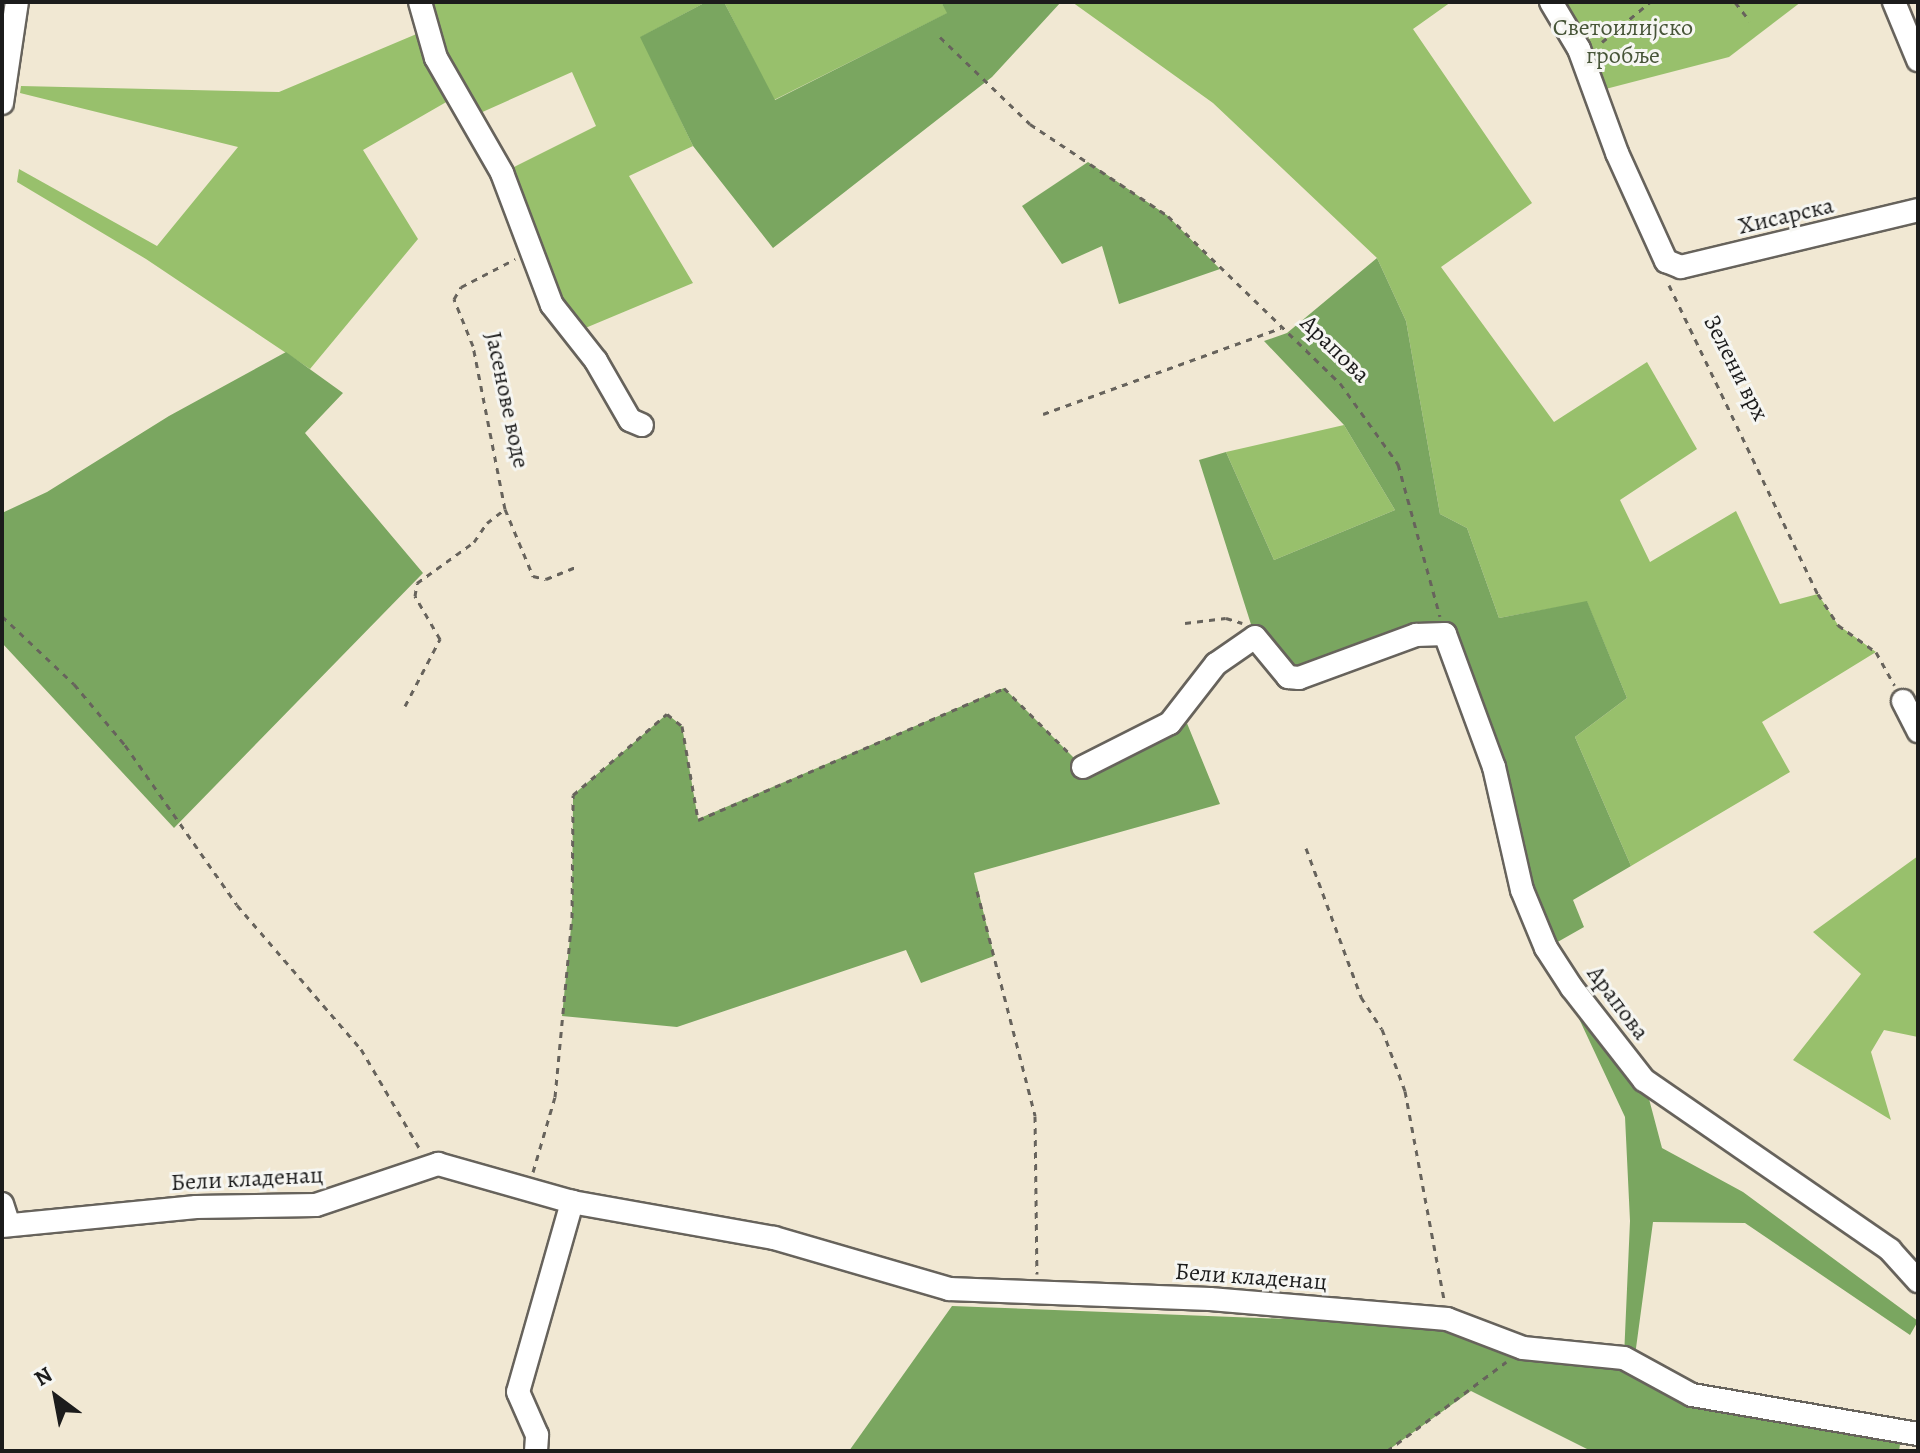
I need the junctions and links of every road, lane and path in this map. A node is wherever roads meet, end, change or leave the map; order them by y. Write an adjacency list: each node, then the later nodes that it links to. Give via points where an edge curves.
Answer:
1 (17, 2): 11 (street)
2 (420, 2): 13 (street, via 436,58 502,173)
3 (1551, 2): 14 (street, via 1579,49 1617,153)
4 (1650, 2): 9 (path)
5 (1735, 2): 7 (path)
6 (1894, 2): 10 (street)
7 (1750, 21)
8 (940, 37): 15 (path, via 1030,124 1168,216)
9 (1602, 42)
10 (1918, 60)
11 (2, 103)
12 (1918, 210): 14 (street, Хисарска, via 1681,267)
13 (529, 252): 17 (street, via 571,334 596,361 630,420); 18 (path, Јасенове воде, via 461,287 454,299 473,346)
14 (1666, 261): 24 (path, Зелени врх, via 1672,296 1691,339 1818,594 1838,625 1876,652)
15 (1281, 328): 16 (path, Арапова); 22 (path, Арапова, via 1340,383 1398,464)
16 (1043, 414)
17 (642, 425)
18 (505, 509): 19 (path, Јасенове воде, via 533,576 546,579); 25 (path, via 474,542 417,583 415,596 440,639)
19 (576, 567)
20 (2, 616): 30 (path, via 100,714 237,905 342,1024 404,1114)
21 (1185, 623): 23 (path, via 1226,618 1242,623)
22 (1445, 634): 23 (street, via 1416,635 1299,678 1288,677); 34 (street, Арапова, via 1494,767 1522,890 1546,948 1572,988 1644,1080 1890,1250)
23 (1255, 637): 27 (street, via 1216,664 1170,723)
24 (1903, 701): 26 (street)
25 (405, 706)
26 (1918, 731)
27 (1083, 767): 31 (path, via 1004,688 698,820 682,726 667,714 573,795 572,918 555,1097)
28 (1306, 848): 36 (path, via 1361,997 1382,1029 1405,1091)
29 (977, 891): 35 (path, via 1035,1116)
30 (425, 1165): 31 (street, Бели кладенац, via 462,1167); 33 (street, Бели кладенац, via 316,1205)
31 (529, 1186): 32 (street, Бели кладенац)
32 (572, 1202): 35 (street, Бели кладенац, via 774,1238 949,1289); 39 (street, via 518,1392 537,1435)
33 (4, 1219)
34 (1918, 1281)
35 (1038, 1294): 36 (street, Бели кладенац, via 1210,1299)
36 (1447, 1319): 37 (street, Бели кладенац)
37 (1523, 1348): 38 (street, Бели кладенац, via 1624,1358 1692,1395); 40 (path)
38 (1918, 1434)
39 (536, 1451)
40 (1387, 1451)

